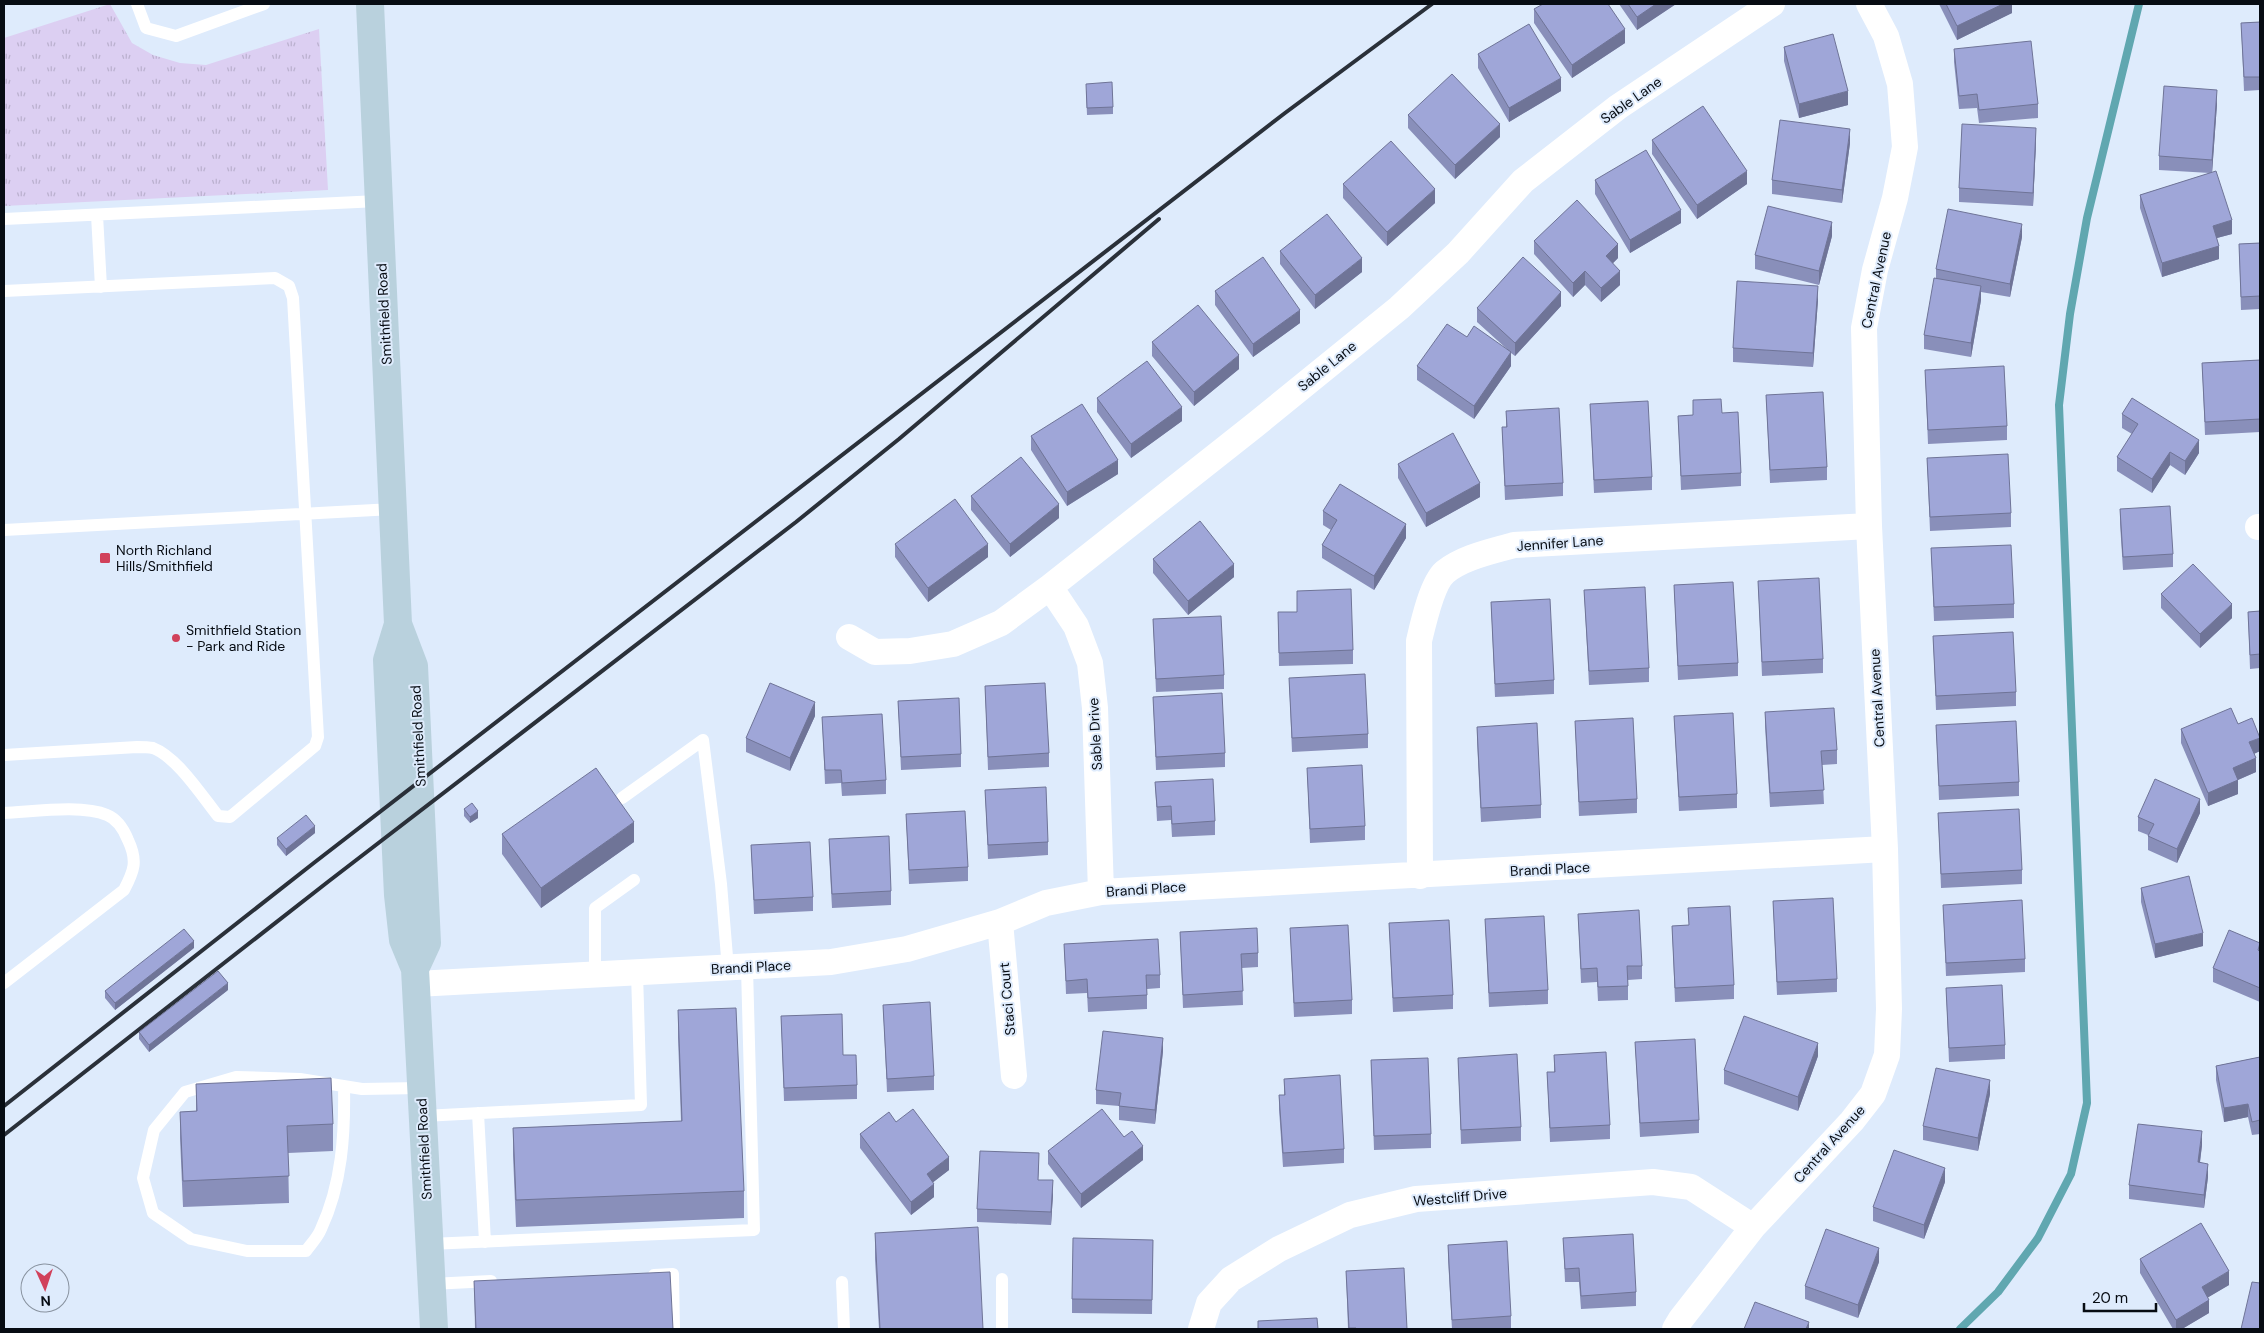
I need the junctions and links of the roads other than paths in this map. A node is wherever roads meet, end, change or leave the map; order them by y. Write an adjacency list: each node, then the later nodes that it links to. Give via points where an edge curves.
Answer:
1 (137, 4): 2 (lane, via 146,28 176,36)
2 (264, 4)
3 (370, 4): 6 (main road, Smithfield Road)
4 (1772, 4): 15 (street, Sable Lane, via 1618,106 1523,181 1458,253 1399,308)
5 (1869, 4): 13 (street, Central Avenue, via 1886,36 1900,84 1905,147 1864,328)
6 (378, 201): 7 (lane); 11 (main road, Smithfield Road)
7 (97, 215): 8 (lane); 9 (lane)
8 (4, 219)
9 (101, 287): 10 (lane); 12 (lane, via 275,278 289,286 294,298)
10 (4, 291)
11 (393, 509): 12 (lane); 28 (main road, Smithfield Road, via 398,624 414,666 418,714 427,943)
12 (307, 514): 14 (lane); 17 (lane, via 318,737 315,746 246,805 230,817 218,816 182,771 152,748)
13 (1869, 526): 20 (street, Central Avenue); 21 (street, Jennifer Lane, via 1514,545 1468,558 1443,573 1428,604 1419,641)
14 (4, 530)
15 (1050, 587): 16 (street, Sable Lane, via 1001,623 953,644 875,652); 23 (street, Sable Drive, via 1076,626 1090,663 1095,708)
16 (849, 637)
17 (4, 755)
18 (622, 798): 25 (lane, via 703,740 721,884)
19 (4, 813): 29 (lane, via 85,809 108,815 124,829 134,853 134,872 124,890)
20 (1885, 849): 21 (street, Brandi Place); 35 (street, Central Avenue, via 1887,1055 1872,1094 1852,1121)
21 (1420, 876): 23 (street, Brandi Place)
22 (634, 880): 27 (lane, via 595,908)
23 (1101, 892): 24 (street, Brandi Place, via 1046,903)
24 (1000, 922): 25 (street, Brandi Place, via 908,950 831,962); 30 (street, Staci Court)
25 (738, 968): 26 (street, Brandi Place); 36 (lane, via 754,1230)
26 (637, 973): 27 (street, Brandi Place); 33 (lane, via 640,1105)
27 (596, 975): 28 (street, Brandi Place)
28 (416, 976): 32 (main road, Smithfield Road)
29 (4, 983)
30 (1014, 1076)
31 (344, 1086): 31 (lane, via 300,1079 236,1077 185,1092 154,1130 143,1178 152,1213 191,1239 247,1251 306,1251 321,1230 342,1157); 32 (lane, via 362,1089)
32 (421, 1088): 34 (main road, Smithfield Road)
33 (478, 1113): 34 (lane); 36 (lane)
34 (423, 1116): 37 (main road, Smithfield Road)
35 (1753, 1227): 47 (street, Westcliff Drive, via 1692,1186 1653,1182 1416,1198 1350,1215 1279,1249 1231,1279 1209,1303); 48 (street, Central Avenue)
36 (486, 1242): 37 (lane)
37 (429, 1244): 42 (main road, Smithfield Road)
38 (644, 1275): 44 (lane, via 673,1274)
39 (1002, 1279): 46 (lane)
40 (508, 1281): 42 (lane)
41 (842, 1282): 45 (lane)
42 (431, 1284): 43 (main road, Smithfield Road)
43 (434, 1329)
44 (674, 1329)
45 (844, 1329)
46 (1002, 1329)
47 (1201, 1329)
48 (1675, 1329)

